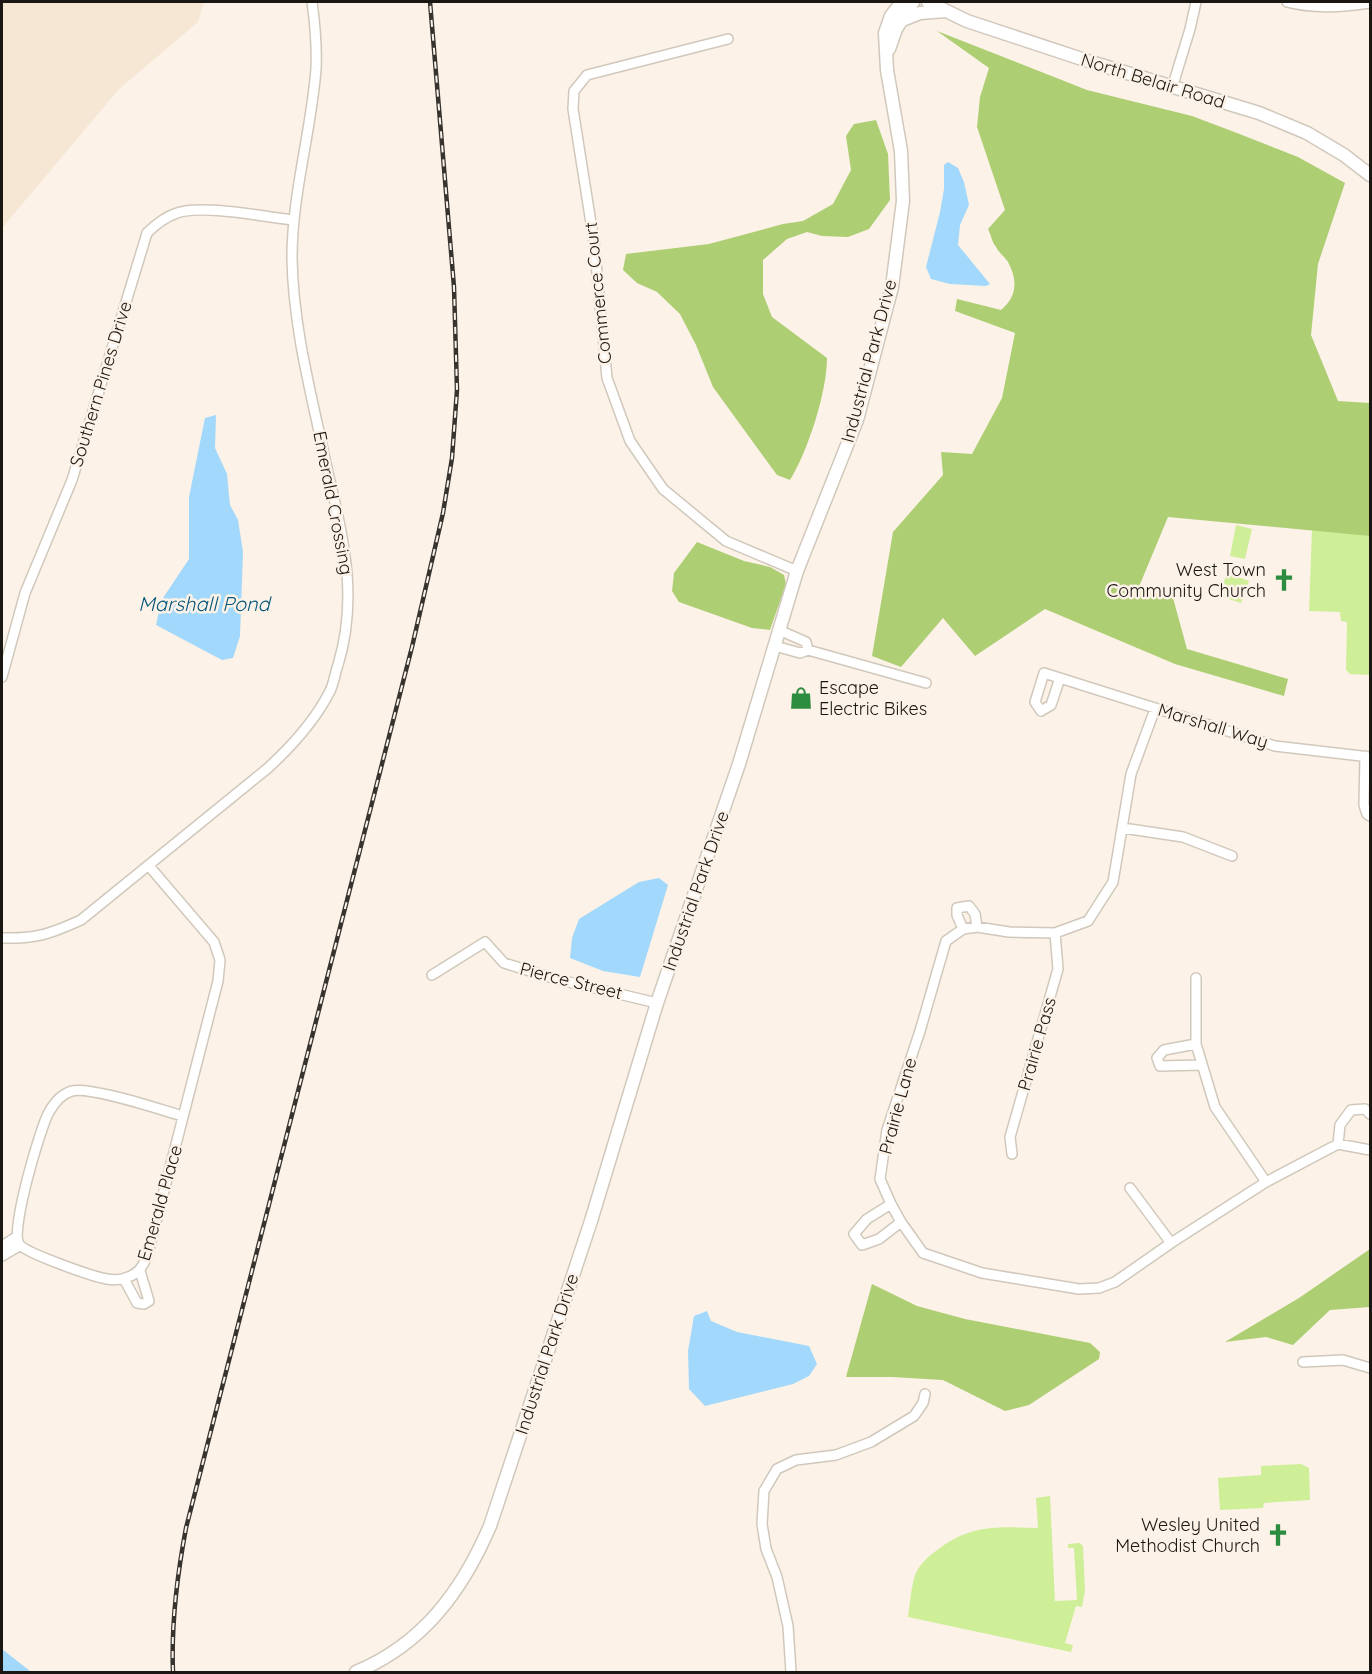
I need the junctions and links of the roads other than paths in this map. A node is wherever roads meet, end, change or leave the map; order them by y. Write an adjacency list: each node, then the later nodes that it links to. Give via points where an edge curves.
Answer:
1 (312, 2): 14 (street, Emerald Crossing, via 316,67)
2 (893, 2): 10 (street)
3 (902, 2): 10 (street, Industrial Park Drive)
4 (913, 2): 10 (street, Industrial Park Drive)
5 (928, 2): 9 (street, North Belair Road)
6 (1196, 2): 12 (street)
7 (1287, 2): 8 (street, via 1311,6)
8 (1371, 3)
9 (948, 9): 10 (street); 12 (street, North Belair Road, via 987,28)
10 (896, 18): 15 (street, Industrial Park Drive, via 887,70 901,152 903,201 892,287 858,420)
11 (728, 39): 15 (street, Commerce Court, via 587,75 574,91 573,109 594,242 607,378 630,441 663,489 726,541)
12 (1172, 88): 13 (street, North Belair Road, via 1258,113 1307,133)
13 (1371, 176)
14 (293, 220): 19 (street, Southern Pines Drive, via 200,209 179,212 147,233 72,480 25,593); 27 (street, Emerald Crossing, via 298,323 346,550 350,599 344,644 331,688 314,720 291,747)
15 (797, 571): 16 (street, Industrial Park Drive)
16 (779, 630): 17 (street, Industrial Park Drive); 18 (street, via 806,642)
17 (775, 646): 18 (street, via 800,653); 34 (street, Industrial Park Drive)
18 (808, 650): 21 (street)
19 (2, 677)
20 (1060, 678): 22 (street, Marshall Way)
21 (926, 683)
22 (1155, 709): 23 (street, Marshall Way, via 1275,746); 25 (street, via 1131,774)
23 (1368, 756): 24 (street, via 1364,805)
24 (1371, 816)
25 (1123, 828): 26 (street, via 1183,837); 30 (street, via 1113,882 1088,921)
26 (1232, 856)
27 (149, 866): 31 (street, Emerald Crossing, via 81,920 51,934); 38 (street, Emerald Place, via 214,942 220,960)
28 (977, 927): 29 (street); 29 (street, via 969,906 957,908); 30 (street)
29 (963, 929): 44 (street, Prairie Lane, via 946,941 887,1130 880,1179)
30 (1055, 933): 41 (street, Prairie Pass, via 1058,969 1010,1137)
31 (2, 938)
32 (432, 975): 34 (street, Pierce Street, via 484,942 504,963)
33 (1196, 978): 35 (street)
34 (657, 1003): 55 (street, Industrial Park Drive, via 591,1221 477,1558 431,1621 396,1650)
35 (1196, 1044): 36 (street); 36 (street, via 1164,1050 1157,1058 1160,1066)
36 (1202, 1065): 42 (street, via 1215,1107)
37 (1371, 1114): 39 (street, via 1365,1109 1351,1110 1340,1125)
38 (183, 1116): 46 (street, via 90,1091 71,1091 56,1101 47,1114 22,1197); 50 (street, Emerald Place, via 147,1257)
39 (1338, 1144): 40 (street); 42 (street, Prairie Lane)
40 (1371, 1150)
41 (1012, 1154)
42 (1266, 1182): 47 (street, Prairie Lane)
43 (1130, 1188): 47 (street)
44 (891, 1204): 45 (street, Prairie Lane); 45 (street, via 867,1219 854,1234 862,1245 879,1239)
45 (901, 1222): 47 (street, Prairie Lane, via 923,1253 982,1273 1079,1289 1115,1282)
46 (18, 1241): 48 (street); 49 (street); 51 (street, Emerald Place, via 36,1255 107,1279)
47 (1171, 1243)
48 (2, 1246)
49 (2, 1256)
50 (140, 1271): 51 (street, Emerald Place); 51 (street, via 149,1301 144,1304 137,1303)
51 (124, 1279)
52 (1303, 1362): 53 (street, via 1343,1360)
53 (1371, 1368)
54 (925, 1394): 56 (street, via 914,1416 871,1443 836,1455 796,1460 777,1469 764,1491 762,1524 788,1626)
55 (356, 1672)
56 (791, 1672)

